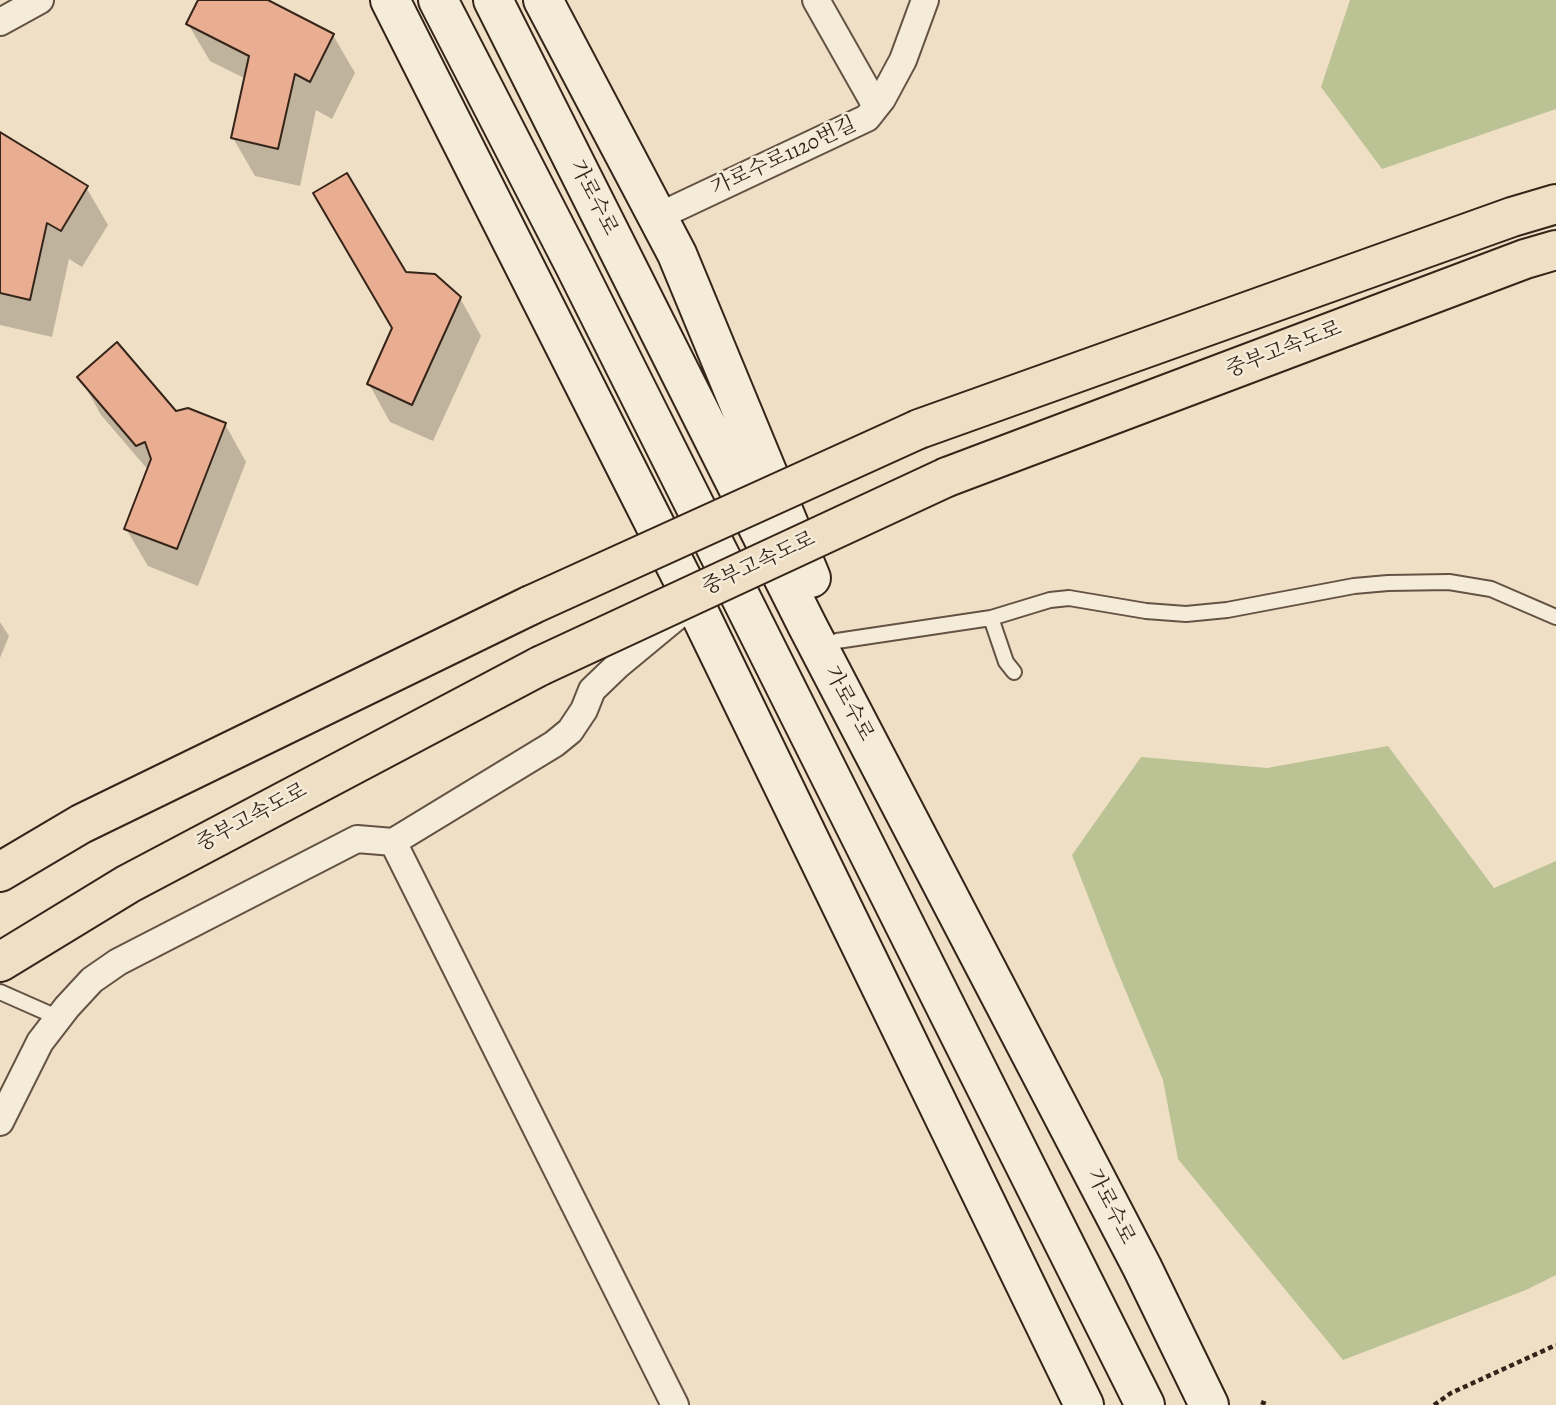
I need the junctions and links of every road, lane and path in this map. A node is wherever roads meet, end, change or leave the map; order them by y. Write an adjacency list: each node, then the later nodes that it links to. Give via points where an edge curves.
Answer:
1 (40, 0): 8 (street)
2 (390, 0): 13 (main road)
3 (438, 0): 29 (main road)
4 (494, 0): 18 (main road, 가로수로)
5 (543, 0): 11 (main road)
6 (816, 0): 9 (street)
7 (925, 0): 9 (street, 가로수로1120번길, via 903,60)
8 (0, 22)
9 (877, 106): 11 (street, 가로수로1120번길, via 867,118)
10 (1556, 204): 20 (highway, bridge, via 919,429 531,605 82,824)
11 (657, 217): 16 (main road, via 677,254)
12 (1556, 250): 21 (highway, 중부고속도로, bridge, via 947,477 540,666 128,884)
13 (694, 602): 19 (street, via 592,690 570,731 554,744); 28 (main road)
14 (1556, 617): 15 (lane, via 1491,589 1412,582 1354,586 1186,614 1069,598)
15 (992, 618): 16 (lane); 17 (lane, via 1006,662)
16 (837, 641): 18 (main road)
17 (1014, 672)
18 (888, 779): 30 (main road, 가로수로)
19 (393, 842): 23 (street, via 357,839 118,962 92,980); 27 (street)
20 (0, 872)
21 (0, 961)
22 (0, 992): 23 (lane)
23 (59, 1017): 24 (street, via 40,1042)
24 (0, 1122)
25 (1556, 1345): 32 (path)
26 (1261, 1402): 31 (path)
27 (675, 1405)
28 (1084, 1405)
29 (1145, 1405)
30 (1209, 1405)
31 (1269, 1405)
32 (1434, 1405)

